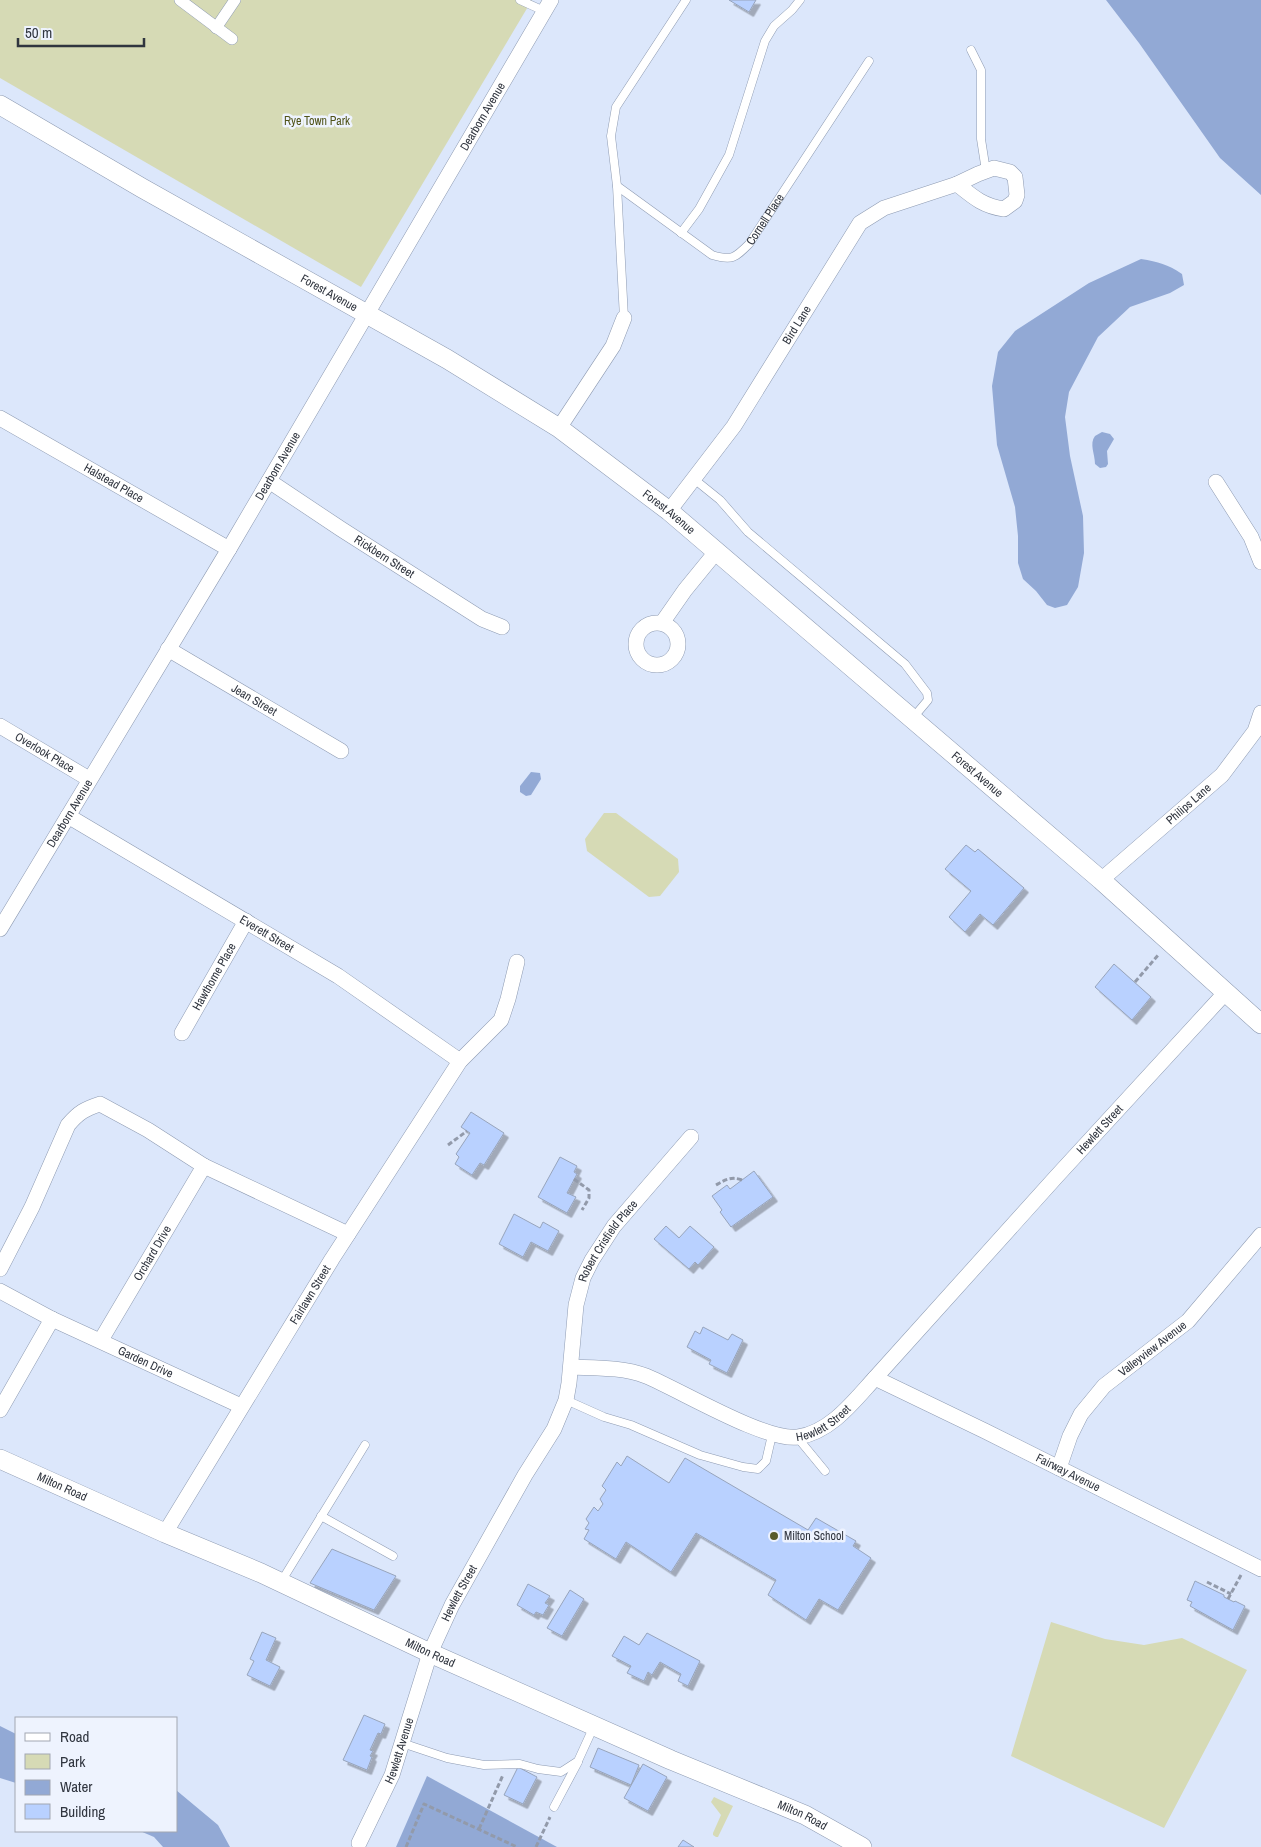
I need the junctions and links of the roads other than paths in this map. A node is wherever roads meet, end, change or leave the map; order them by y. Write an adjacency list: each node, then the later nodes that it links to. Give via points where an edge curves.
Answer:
1 (180, 0): 7 (street)
2 (235, 0): 7 (street)
3 (520, 0): 6 (lane)
4 (686, 0): 14 (lane, via 616,107 611,136)
5 (800, 0): 15 (lane, via 774,26 765,41 729,155 699,209)
6 (548, 6): 16 (street, Dearborn Avenue)
7 (216, 28): 8 (street)
8 (232, 39)
9 (971, 50): 12 (lane, via 980,70 981,139)
10 (869, 61): 15 (lane, Cornell Place, via 749,244 737,256 723,258 712,255)
11 (0, 105): 16 (street, Forest Avenue)
12 (986, 171): 13 (street, Bird Lane); 13 (street, Bird Lane, via 994,168 1010,172 1015,177 1018,194 1015,201 1004,209 979,201)
13 (957, 184): 20 (street, Bird Lane, via 884,208 860,223 734,426)
14 (617, 186): 15 (lane, Cornell Place); 17 (lane)
15 (681, 232)
16 (367, 313): 19 (street, Forest Avenue); 21 (street, Dearborn Avenue)
17 (624, 318): 19 (street, via 613,346)
18 (0, 418): 24 (street, Halstead Place)
19 (559, 428): 23 (street, Forest Avenue)
20 (694, 479): 23 (street, Bird Lane); 31 (lane, via 720,500 748,532 905,664 927,693 928,700)
21 (269, 481): 24 (street, Dearborn Avenue); 28 (street, Rickbern Street, via 482,620)
22 (1216, 482): 26 (street, via 1251,537)
23 (669, 511): 25 (street, Forest Avenue)
24 (229, 549): 29 (street, Dearborn Avenue)
25 (716, 552): 27 (street); 31 (street, Forest Avenue)
26 (1261, 562)
27 (662, 623)
28 (502, 627)
29 (168, 649): 33 (street, Jean Street); 34 (street, Dearborn Avenue)
30 (1261, 713): 36 (street, Philips Lane, via 1255,731 1222,775)
31 (912, 719): 36 (street, Forest Avenue)
32 (0, 726): 34 (street, Overlook Place)
33 (341, 752)
34 (89, 779): 35 (street, Dearborn Avenue)
35 (68, 816): 37 (street, Everett Street); 38 (street, Dearborn Avenue)
36 (1101, 880): 40 (street, Forest Avenue)
37 (246, 921): 42 (street, Hawthorne Place); 43 (street, Everett Street, via 338,976)
38 (0, 929)
39 (518, 962): 43 (street, Fairlawn Street, via 501,1020)
40 (1226, 992): 41 (street, Forest Avenue); 53 (street, Hewlett Street)
41 (1261, 1024)
42 (182, 1032)
43 (460, 1061): 46 (street, Fairlawn Street)
44 (691, 1137): 52 (street, Robert Crisfield Place, via 614,1226 592,1260 576,1305)
45 (204, 1166): 46 (street); 48 (street, via 100,1104 84,1110 68,1125); 51 (street, Orchard Drive)
46 (348, 1234): 55 (street, Fairlawn Street)
47 (1261, 1235): 61 (street, Valleyview Avenue, via 1188,1321 1104,1386 1081,1414)
48 (0, 1269)
49 (0, 1291): 50 (street, Garden Drive)
50 (52, 1319): 51 (street, Garden Drive); 56 (street)
51 (101, 1340): 55 (street, Garden Drive)
52 (571, 1367): 54 (street, Hewlett Street); 57 (street, Hewlett Street, via 616,1369 645,1376)
53 (875, 1378): 58 (street, Hewlett Street, via 826,1427); 61 (street, Fairway Avenue)
54 (566, 1400): 57 (lane, via 700,1455 742,1467 758,1469 766,1461); 68 (street, Hewlett Street, via 554,1429 452,1605)
55 (241, 1406): 64 (street, Fairlawn Street)
56 (0, 1410)
57 (772, 1435): 58 (street, Hewlett Street)
58 (797, 1437): 62 (lane)
59 (365, 1446): 63 (lane)
60 (0, 1459): 64 (street, Milton Road)
61 (1059, 1468): 66 (street, Fairway Avenue)
62 (824, 1471)
63 (321, 1516): 65 (lane); 67 (lane)
64 (165, 1533): 67 (street, Milton Road)
65 (393, 1556)
66 (1254, 1566)
67 (281, 1582): 68 (street, Milton Road)
68 (430, 1653): 69 (street, Milton Road); 70 (street, Hewlett Avenue)
69 (594, 1726): 71 (lane); 74 (street, Milton Road, via 805,1815)
70 (402, 1744): 71 (lane, via 484,1765 520,1764 561,1772); 73 (street, Hewlett Avenue, via 392,1776)
71 (578, 1761): 72 (lane)
72 (554, 1807)
73 (359, 1843)
74 (862, 1847)

